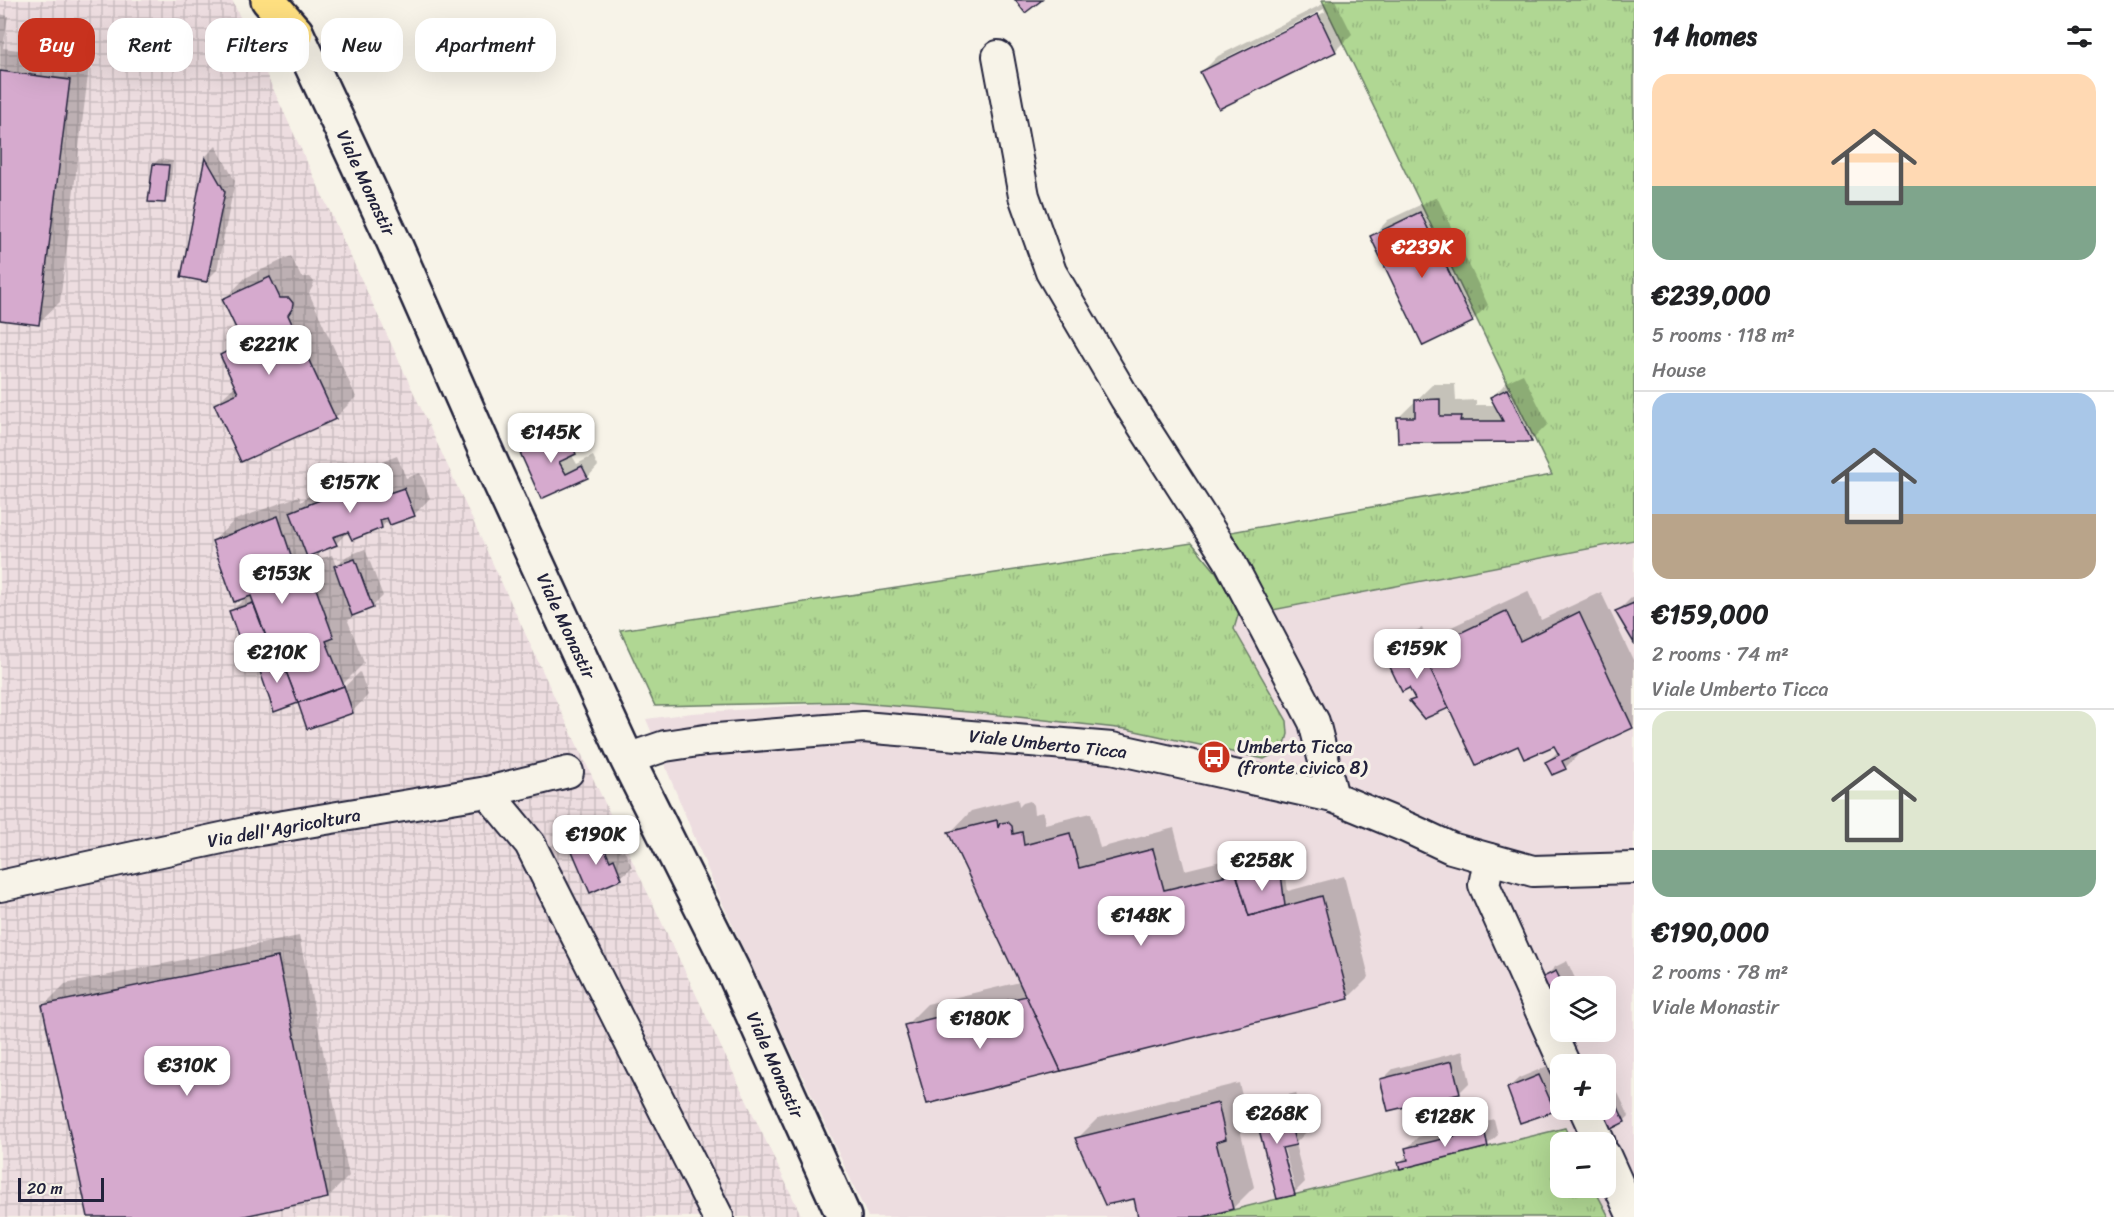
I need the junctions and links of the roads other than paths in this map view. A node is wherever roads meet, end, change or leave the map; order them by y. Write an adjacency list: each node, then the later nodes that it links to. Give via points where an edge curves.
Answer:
1 (268, 0): 3 (highway)
2 (291, 0): 4 (highway)
3 (284, 18)
4 (294, 18)
5 (998, 56): 10 (street, via 1024,196 1051,272 1125,398 1229,560 1314,722)
6 (309, 60): 7 (main road, Viale Monastir)
7 (627, 759): 10 (street, Viale Umberto Ticca, via 665,746 705,740 863,727 1112,748); 16 (main road, Viale Monastir, via 734,974)
8 (568, 772): 9 (street, Via dell'Agricoltura)
9 (487, 792): 13 (street, Via dell'Agricoltura, via 254,831); 17 (street, via 530,844)
10 (1333, 797): 11 (street, Viale Umberto Ticca, via 1451,848)
11 (1489, 859): 12 (street, Viale Umberto Ticca, via 1533,871); 14 (street, via 1484,885)
12 (1634, 868)
13 (0, 886)
14 (1560, 1054)
15 (1616, 1179): 18 (street)
16 (842, 1216)
17 (718, 1217)
18 (1633, 1217)

